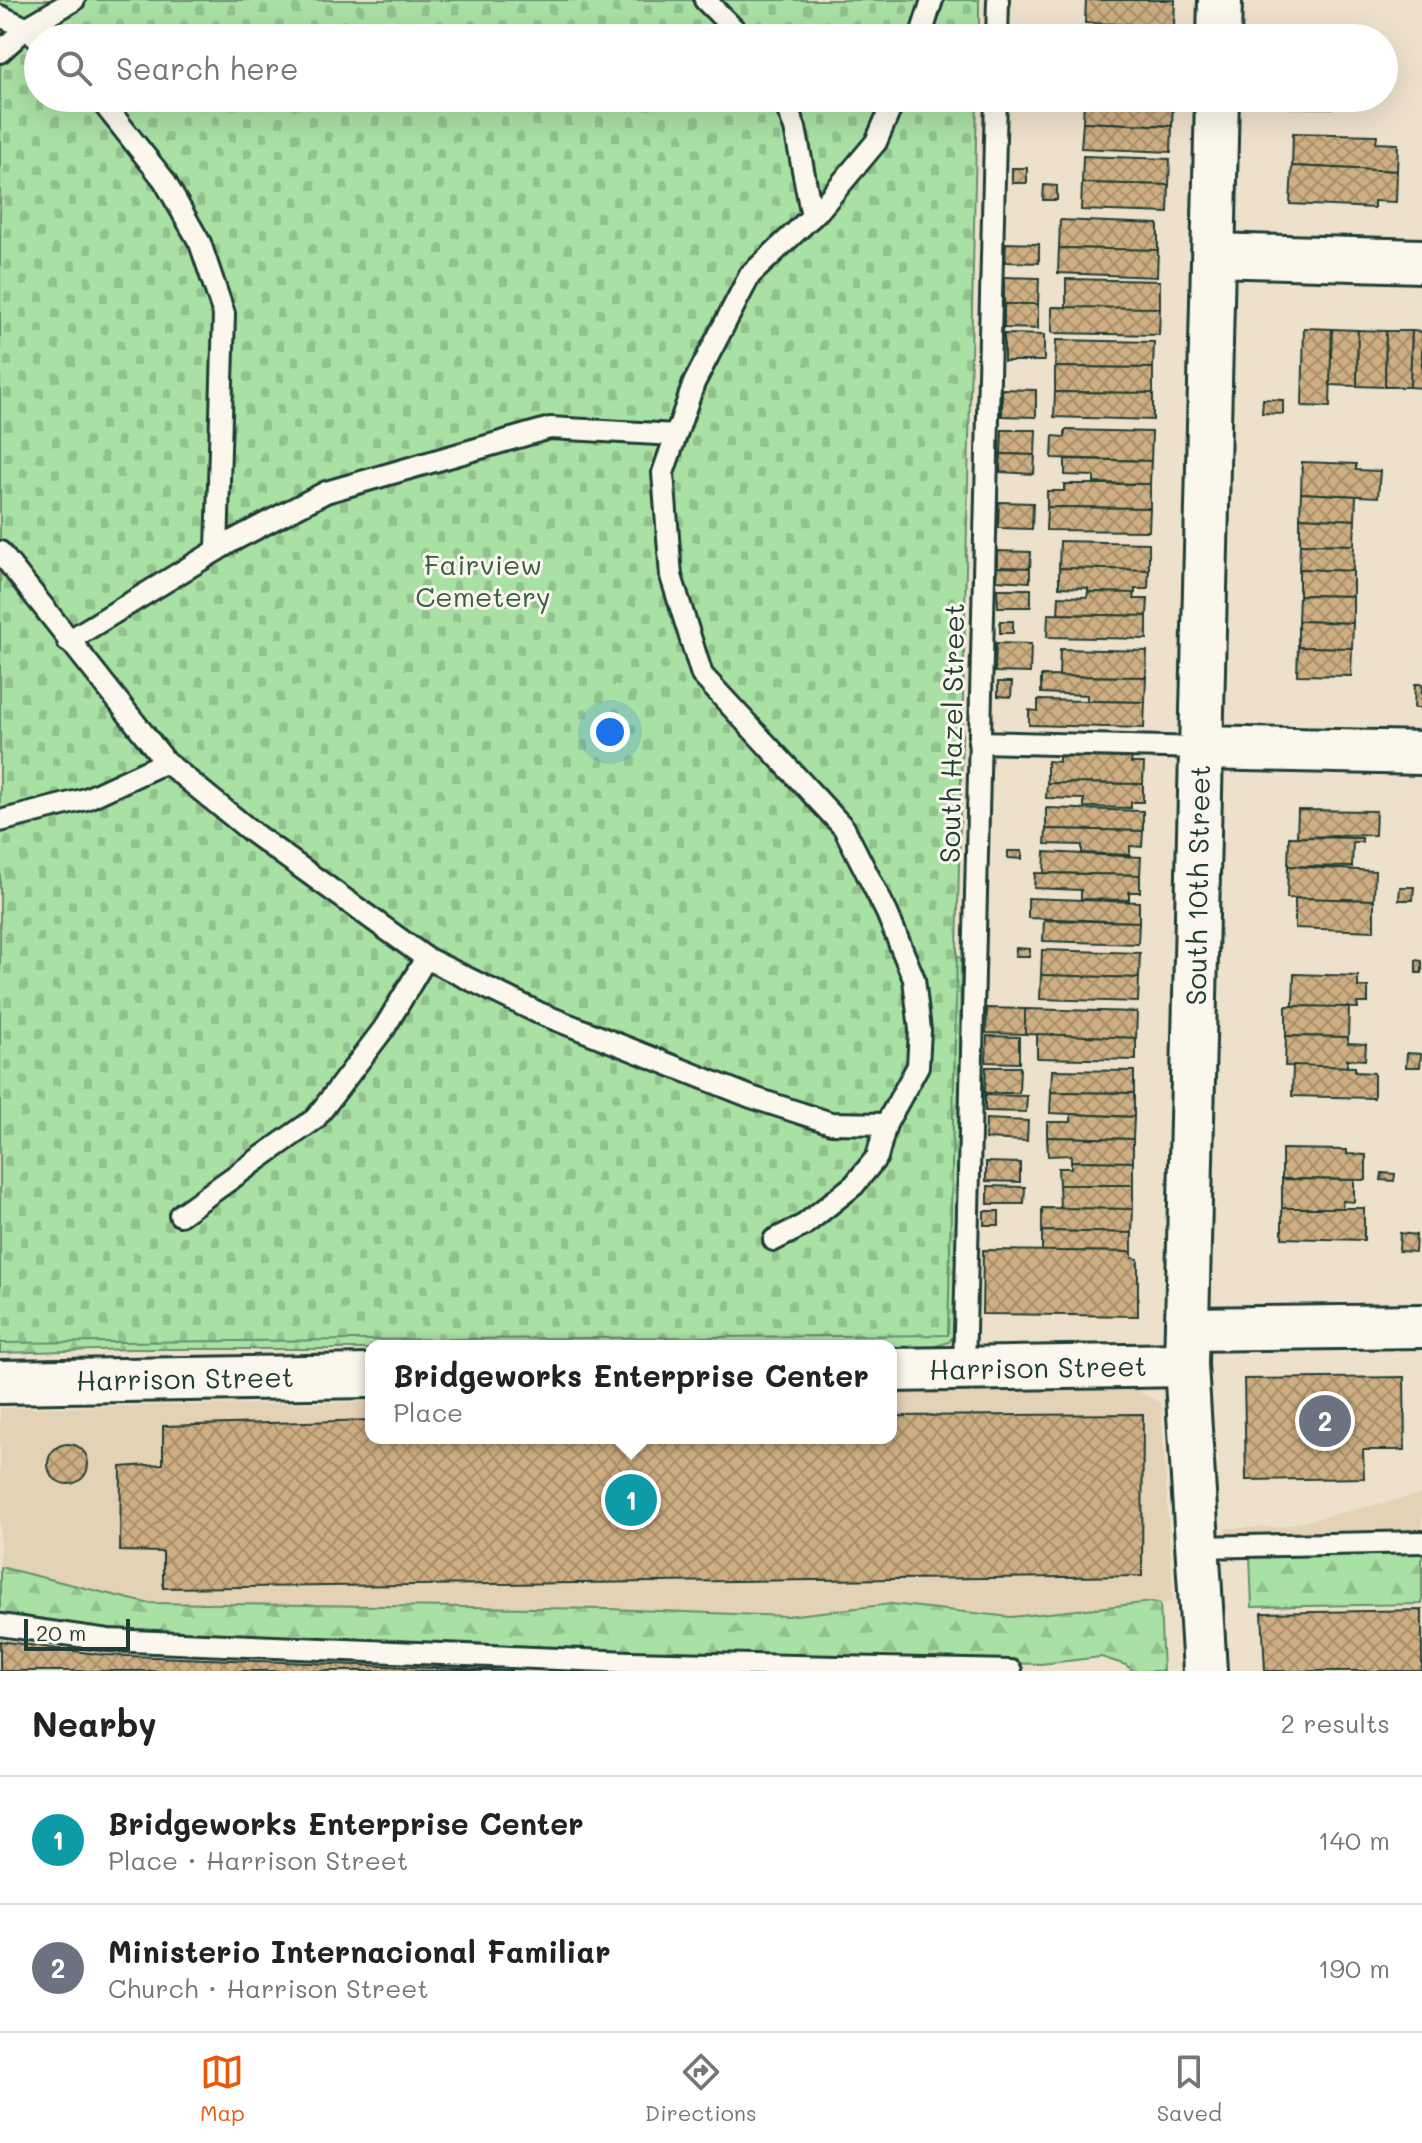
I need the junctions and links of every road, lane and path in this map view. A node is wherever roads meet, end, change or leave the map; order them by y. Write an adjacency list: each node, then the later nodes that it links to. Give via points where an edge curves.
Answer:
1 (74, 0): 7 (lane)
2 (705, 0): 8 (lane)
3 (932, 0): 9 (lane)
4 (998, 0): 10 (lane)
5 (1220, 0): 11 (street)
6 (0, 16): 12 (lane)
7 (44, 24)
8 (729, 24)
9 (924, 24)
10 (997, 24)
11 (1219, 24)
12 (24, 30)
13 (24, 38): 14 (lane)
14 (0, 52)
15 (110, 112): 24 (lane, via 164,180 200,243 224,314)
16 (789, 112): 20 (lane)
17 (889, 112): 20 (lane, via 876,142)
18 (996, 112): 27 (lane, South Hazel Street)
19 (1217, 112): 21 (street, South 10th Street)
20 (812, 217): 23 (lane, via 750,275 694,383)
21 (1214, 255): 22 (street); 28 (street, South 10th Street)
22 (1422, 261)
23 (676, 435): 24 (lane, via 550,428 326,492); 33 (lane, via 663,473 671,576 702,675 844,828 914,979 918,1066)
24 (217, 550): 26 (lane)
25 (0, 552): 26 (lane)
26 (68, 641): 30 (lane)
27 (979, 742): 28 (lane); 39 (lane, South Hazel Street)
28 (1201, 748): 29 (street); 37 (street, South 10th Street)
29 (1422, 753)
30 (166, 762): 31 (lane, via 86,799); 32 (lane, via 253,833)
31 (0, 821)
32 (426, 958): 33 (lane, via 539,1013 751,1097 831,1123); 34 (lane, via 385,1027 315,1119)
33 (886, 1124): 35 (lane, via 877,1157 854,1185 804,1225)
34 (180, 1215)
35 (774, 1240)
36 (1422, 1326): 37 (street, Harrison Street)
37 (1186, 1347): 39 (street, Harrison Street); 43 (street, South 10th Street)
38 (897, 1370): 39 (street, Harrison Street)
39 (964, 1370)
40 (365, 1376): 41 (street, Harrison Street)
41 (0, 1382)
42 (1422, 1542): 43 (lane)
43 (1197, 1547): 46 (street, South 10th Street)
44 (0, 1625): 45 (lane, via 108,1640 630,1662)
45 (1011, 1671)
46 (1205, 1671)

